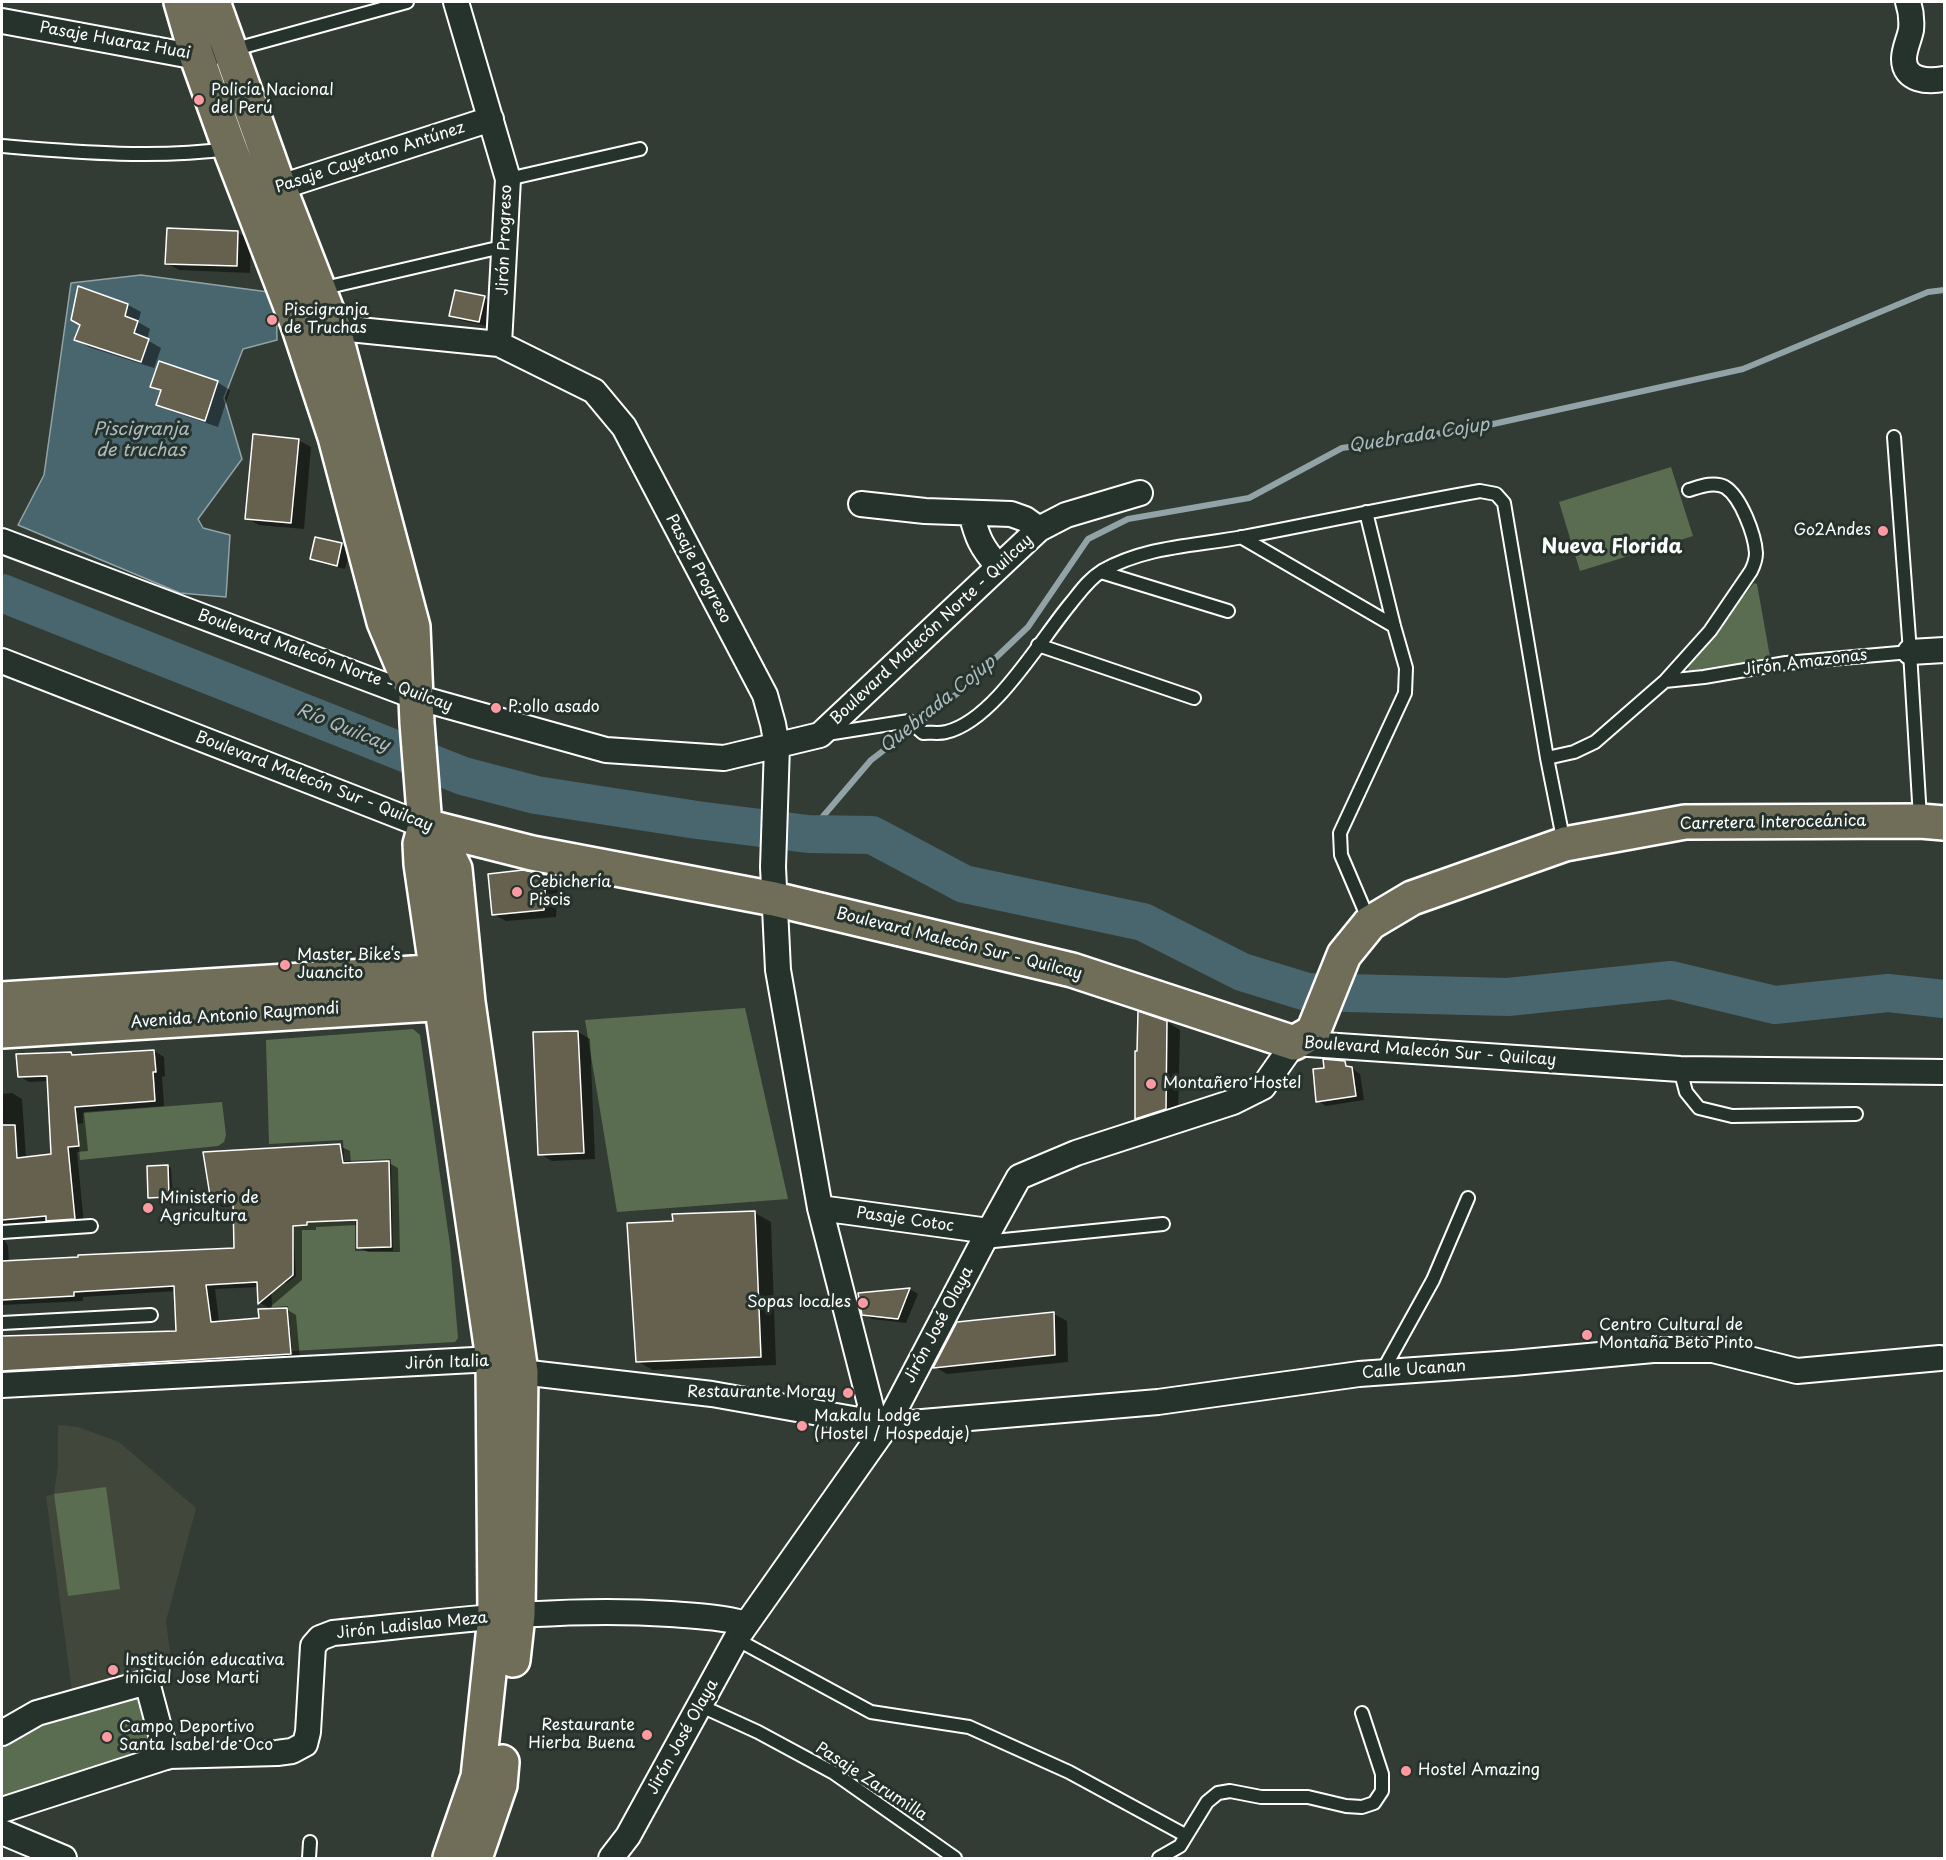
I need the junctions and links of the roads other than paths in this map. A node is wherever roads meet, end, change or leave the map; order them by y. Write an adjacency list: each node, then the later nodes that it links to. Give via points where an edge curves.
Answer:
1 (181, 2): 8 (main road)
2 (213, 2): 7 (main road)
3 (407, 2): 7 (lane)
4 (456, 2): 10 (street, Jirón Progreso)
5 (1908, 2): 9 (street, via 1912,18 1904,59 1907,71 1916,79)
6 (2, 21): 8 (street, Pasaje Huaraz Huai)
7 (229, 51): 8 (street, Pasaje Huaraz Huai); 15 (main road)
8 (197, 57): 12 (main road)
9 (1944, 79)
10 (491, 119): 14 (street, Jirón Progreso); 15 (street, Pasaje Cayetano Antúnez)
11 (2, 146): 12 (lane, via 162,153)
12 (230, 149): 15 (main road)
13 (640, 149): 14 (lane)
14 (508, 179): 16 (street, Jirón Progreso)
15 (264, 192): 17 (main road); 18 (main road)
16 (506, 246): 17 (lane); 20 (street, Jirón Progreso)
17 (318, 289): 19 (main road)
18 (298, 325): 19 (street); 40 (main road, via 335,437 384,622)
19 (333, 326): 20 (street); 40 (main road, via 413,627)
20 (499, 344): 43 (street, Pasaje Progreso, via 594,391 624,427 765,695)
21 (1894, 436): 36 (lane)
22 (1689, 490): 38 (lane, via 1724,486 1734,495 1746,517 1756,552 1755,563 1710,631)
23 (1140, 494): 27 (street, Boulevard Malecón Norte - Quilcay, via 1066,515)
24 (861, 504): 26 (street)
25 (1366, 512): 28 (lane); 33 (lane); 42 (lane, via 1480,491 1496,494 1504,503)
26 (971, 513): 27 (street, via 1011,514); 30 (street, via 978,540)
27 (1039, 529): 30 (street, Boulevard Malecón Norte - Quilcay)
28 (1241, 537): 31 (lane, via 1159,549); 33 (lane)
29 (2, 541): 40 (street, Boulevard Malecón Norte - Quilcay)
30 (998, 566): 41 (street, Boulevard Malecón Norte - Quilcay)
31 (1101, 572): 32 (lane); 34 (lane, via 1090,580)
32 (1228, 610)
33 (1394, 626): 48 (lane, via 1406,668 1405,693 1340,833 1341,855)
34 (1038, 645): 39 (lane); 41 (lane, via 1004,692 966,724 945,732 923,733 909,721)
35 (1944, 650): 36 (street, Jirón Amazonas)
36 (1910, 652): 38 (lane, Jirón Amazonas, via 1786,663); 45 (lane)
37 (2, 661): 44 (street, Boulevard Malecón Sur - Quilcay)
38 (1665, 681): 42 (lane, via 1595,742)
39 (1194, 698)
40 (416, 710): 43 (street, Boulevard Malecón Norte - Quilcay, via 606,750); 44 (main road)
41 (820, 735): 43 (street, Boulevard Malecón Norte - Quilcay)
42 (1547, 758): 46 (lane)
43 (776, 760): 47 (street, Pasaje Progreso)
44 (425, 814): 47 (main road, Boulevard Malecón Sur - Quilcay, via 532,853); 49 (main road, via 455,869)
45 (1932, 822): 46 (main road, Carretera Interoceánica, via 1685,822)
46 (1564, 843): 48 (main road, Carretera Interoceánica, via 1412,897)
47 (773, 883): 52 (main road, Boulevard Malecón Sur - Quilcay); 57 (street, via 777,970)
48 (1370, 922): 52 (main road, Carretera Interoceánica, via 1344,955)
49 (453, 987): 50 (main road, Avenida Antonio Raymondi); 51 (main road, Avenida Antonio Raymondi); 65 (main road)
50 (2, 999)
51 (2, 1031)
52 (1303, 1038): 53 (street, Boulevard Malecón Sur - Quilcay); 61 (street, Jirón José Olaya, via 1263,1087 1233,1102 1076,1153 1019,1177)
53 (1680, 1069): 54 (street, Boulevard Malecón Sur - Quilcay); 55 (lane, via 1686,1092 1699,1108 1732,1116)
54 (1944, 1072)
55 (1856, 1114)
56 (1468, 1198): 66 (lane, via 1433,1280)
57 (820, 1208): 61 (street, Pasaje Cotoc); 68 (street)
58 (1163, 1224): 61 (lane)
59 (91, 1226): 60 (lane)
60 (2, 1232)
61 (986, 1236): 68 (street, Jirón José Olaya)
62 (151, 1315): 63 (lane)
63 (2, 1323)
64 (1941, 1358): 66 (street, Calle Ucanan, via 1797,1371 1713,1350 1653,1350)
65 (507, 1366): 67 (street, Jirón Italia); 68 (street, Jirón Italia, via 712,1394); 69 (main road)
66 (1382, 1372): 68 (street, Calle Ucanan, via 1158,1402)
67 (2, 1385)
68 (881, 1424): 70 (street, Jirón José Olaya)
69 (507, 1616): 70 (street, Jirón Ladislao Meza, via 628,1611 725,1618); 74 (street, Jirón Ladislao Meza, via 333,1633 320,1638 313,1646 305,1744 277,1753); 79 (main road, via 500,1785)
70 (741, 1631): 71 (street, Jirón José Olaya); 77 (lane, via 871,1712 969,1727 1068,1772)
71 (701, 1706): 82 (street, Jirón José Olaya, via 628,1836); 83 (lane, Pasaje Zarumilla, via 834,1773)
72 (1362, 1713): 77 (lane, via 1382,1774 1382,1791 1374,1803 1354,1807 1308,1797 1218,1793 1207,1802)
73 (2, 1733): 74 (street, via 37,1713 147,1682)
74 (167, 1757): 75 (street, Jirón Ladislao Meza)
75 (2, 1810)
76 (2, 1832): 80 (street)
77 (1185, 1835): 84 (lane, via 1180,1845)
78 (310, 1842): 81 (lane)
79 (466, 1850)
80 (64, 1858)
81 (309, 1858)
82 (611, 1858)
83 (955, 1858)
84 (1159, 1858)

